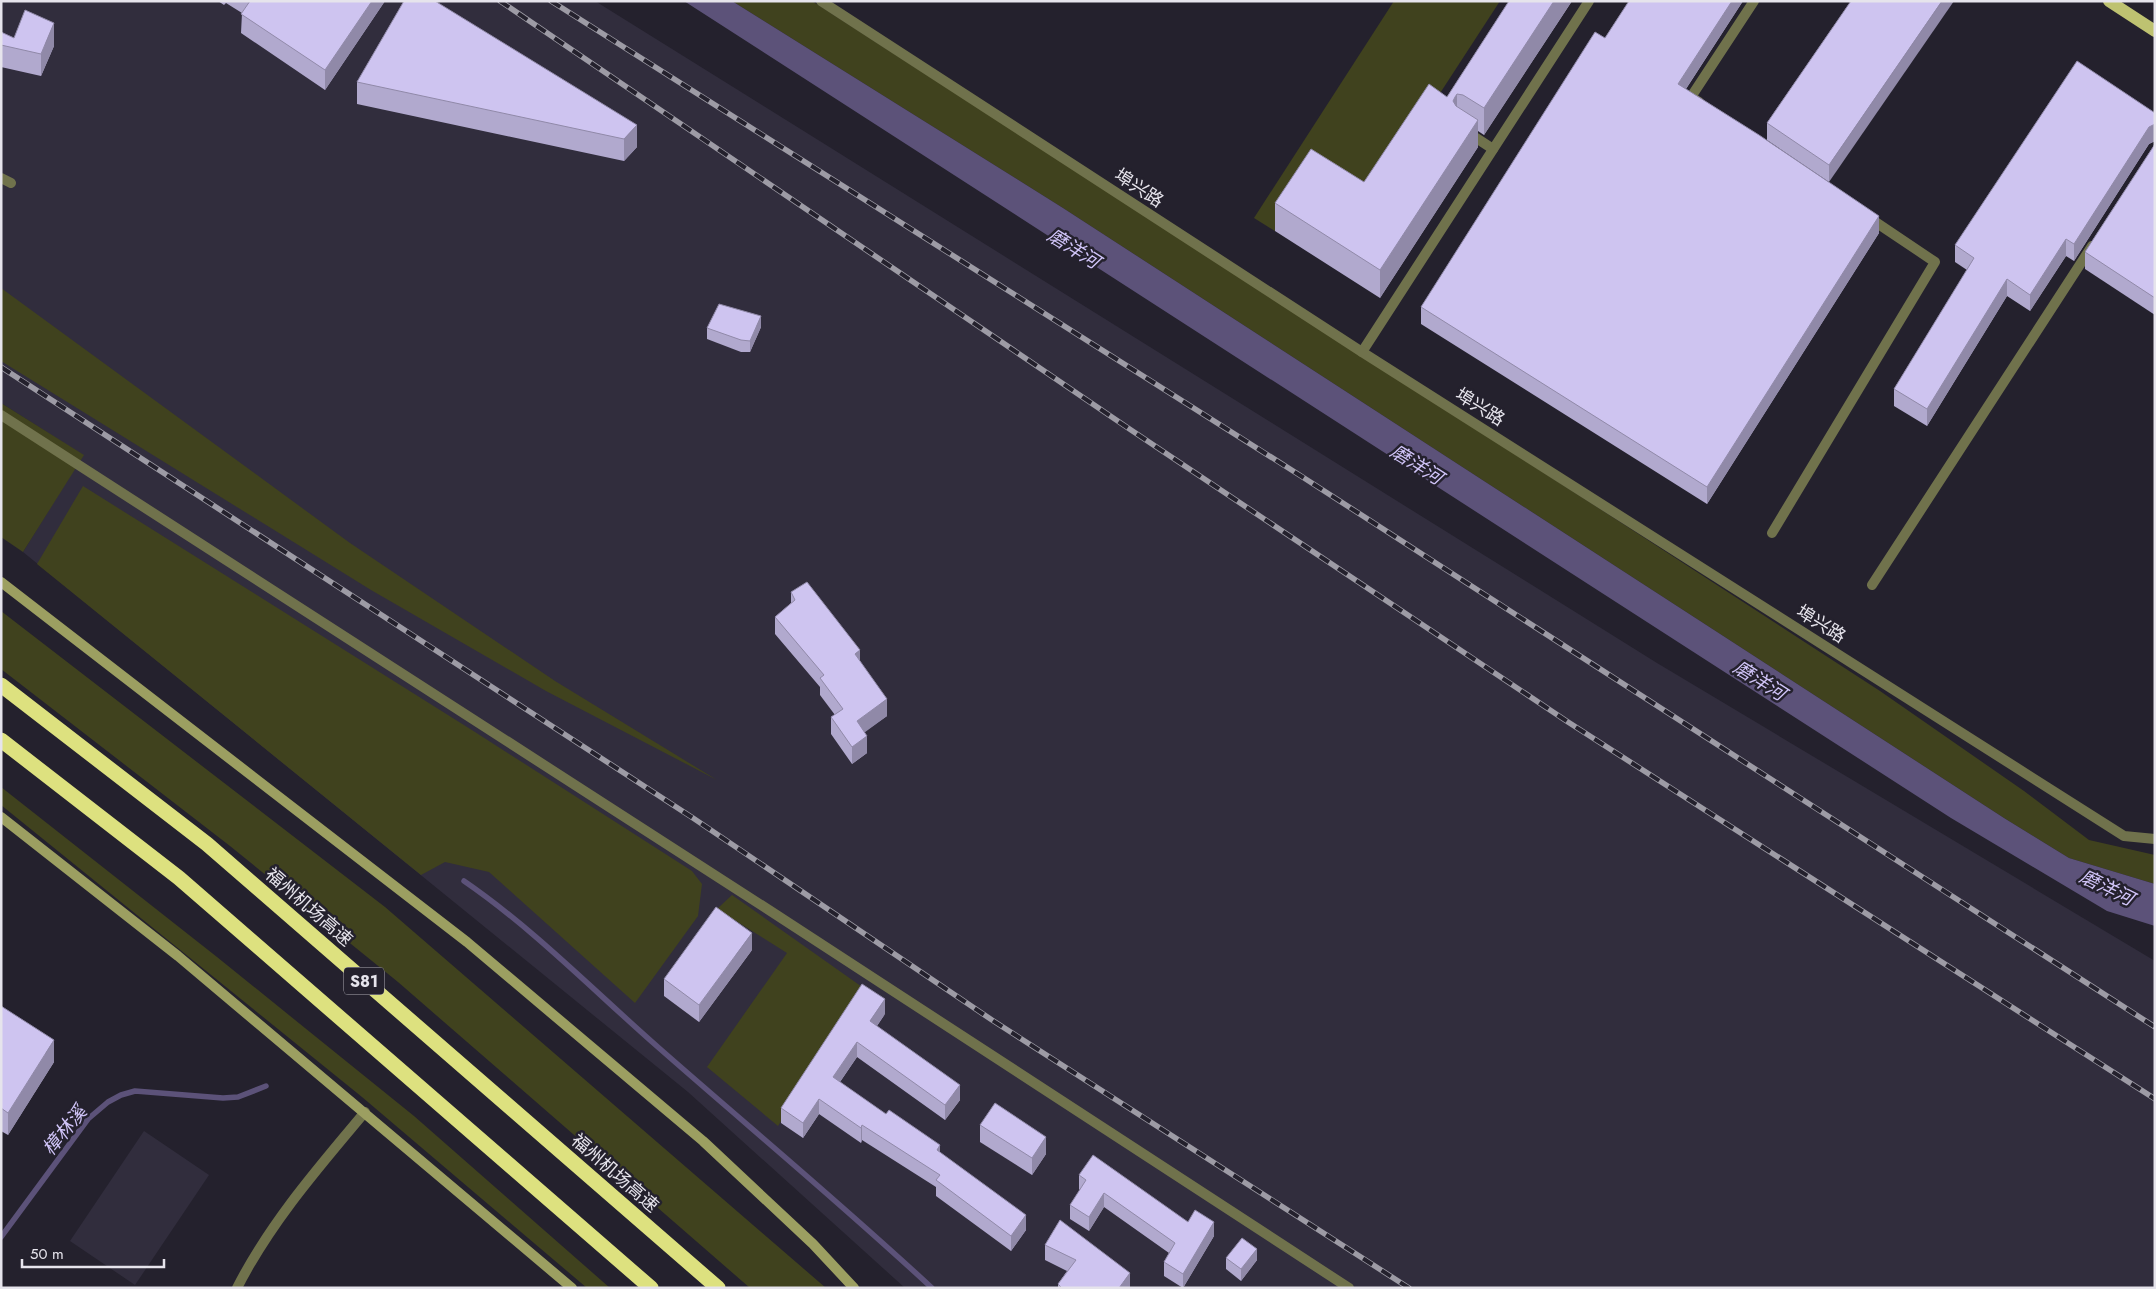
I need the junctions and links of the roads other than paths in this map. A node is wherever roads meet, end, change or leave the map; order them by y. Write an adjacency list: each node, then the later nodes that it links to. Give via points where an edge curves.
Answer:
1 (821, 1): 11 (street, 埠兴路)
2 (1589, 1): 8 (street)
3 (1754, 1): 6 (street, via 1691,98)
4 (2109, 1): 5 (main road)
5 (2155, 31)
6 (1707, 108)
7 (1460, 128): 8 (street)
8 (1493, 149): 11 (street)
9 (1862, 212): 13 (street, via 1935,262)
10 (2096, 239): 15 (street)
11 (1362, 352): 19 (street, 埠兴路, via 2124,836)
12 (1, 415): 26 (street)
13 (1772, 533)
14 (1, 582): 25 (main road, via 467,942 703,1141)
15 (1872, 585)
16 (1, 684): 24 (highway, 福州机场高速 / S81, via 207,844)
17 (1, 740): 23 (highway, S81, via 180,878)
18 (1, 817): 20 (main road, via 178,956)
19 (2155, 839)
20 (365, 1112): 21 (street, via 278,1220); 22 (main road)
21 (237, 1288)
22 (572, 1288)
23 (651, 1288)
24 (718, 1288)
25 (854, 1288)
26 (1349, 1288)

